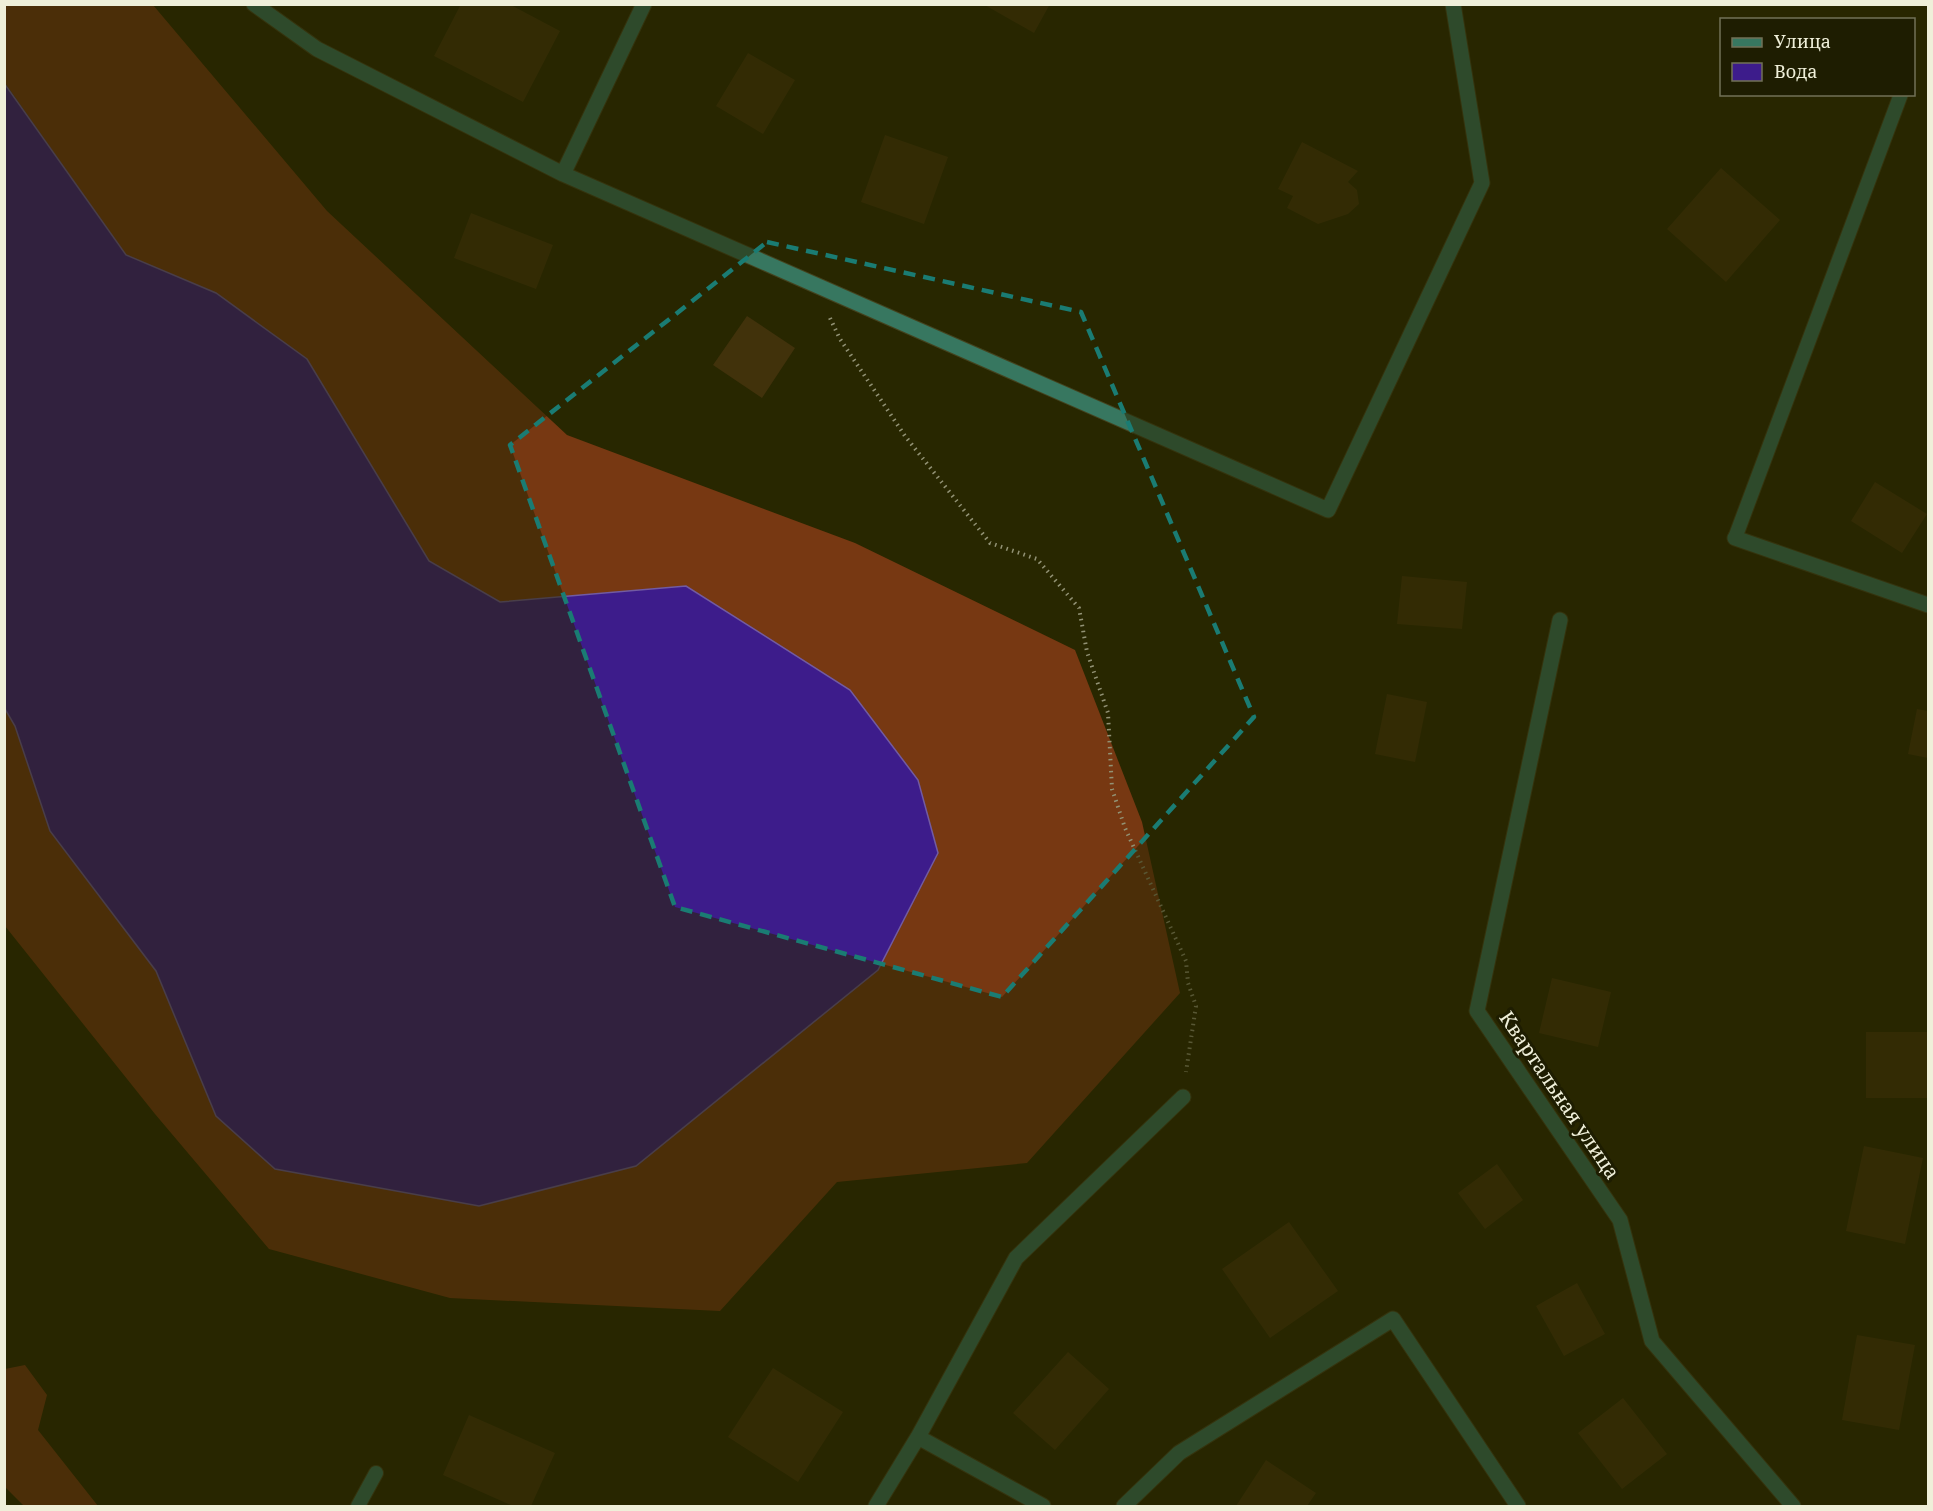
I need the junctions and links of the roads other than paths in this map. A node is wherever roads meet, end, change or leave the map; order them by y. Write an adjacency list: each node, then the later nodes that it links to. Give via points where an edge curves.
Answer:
1 (254, 4): 5 (street, via 317,49)
2 (644, 4): 5 (street)
3 (1453, 4): 5 (street, via 1482,183 1328,510)
4 (1900, 96): 6 (lane)
5 (563, 174)
6 (1735, 538): 7 (street)
7 (1929, 605)
8 (1560, 620): 17 (street, Квартальная улица, via 1477,1011 1620,1220 1652,1341)
9 (1183, 1097): 10 (street, via 1016,1258)
10 (918, 1437): 13 (street); 14 (street)
11 (376, 1473): 12 (lane)
12 (358, 1506)
13 (876, 1506)
14 (1043, 1506)
15 (1124, 1506): 16 (street, via 1179,1453 1393,1319)
16 (1518, 1506)
17 (1793, 1506)

